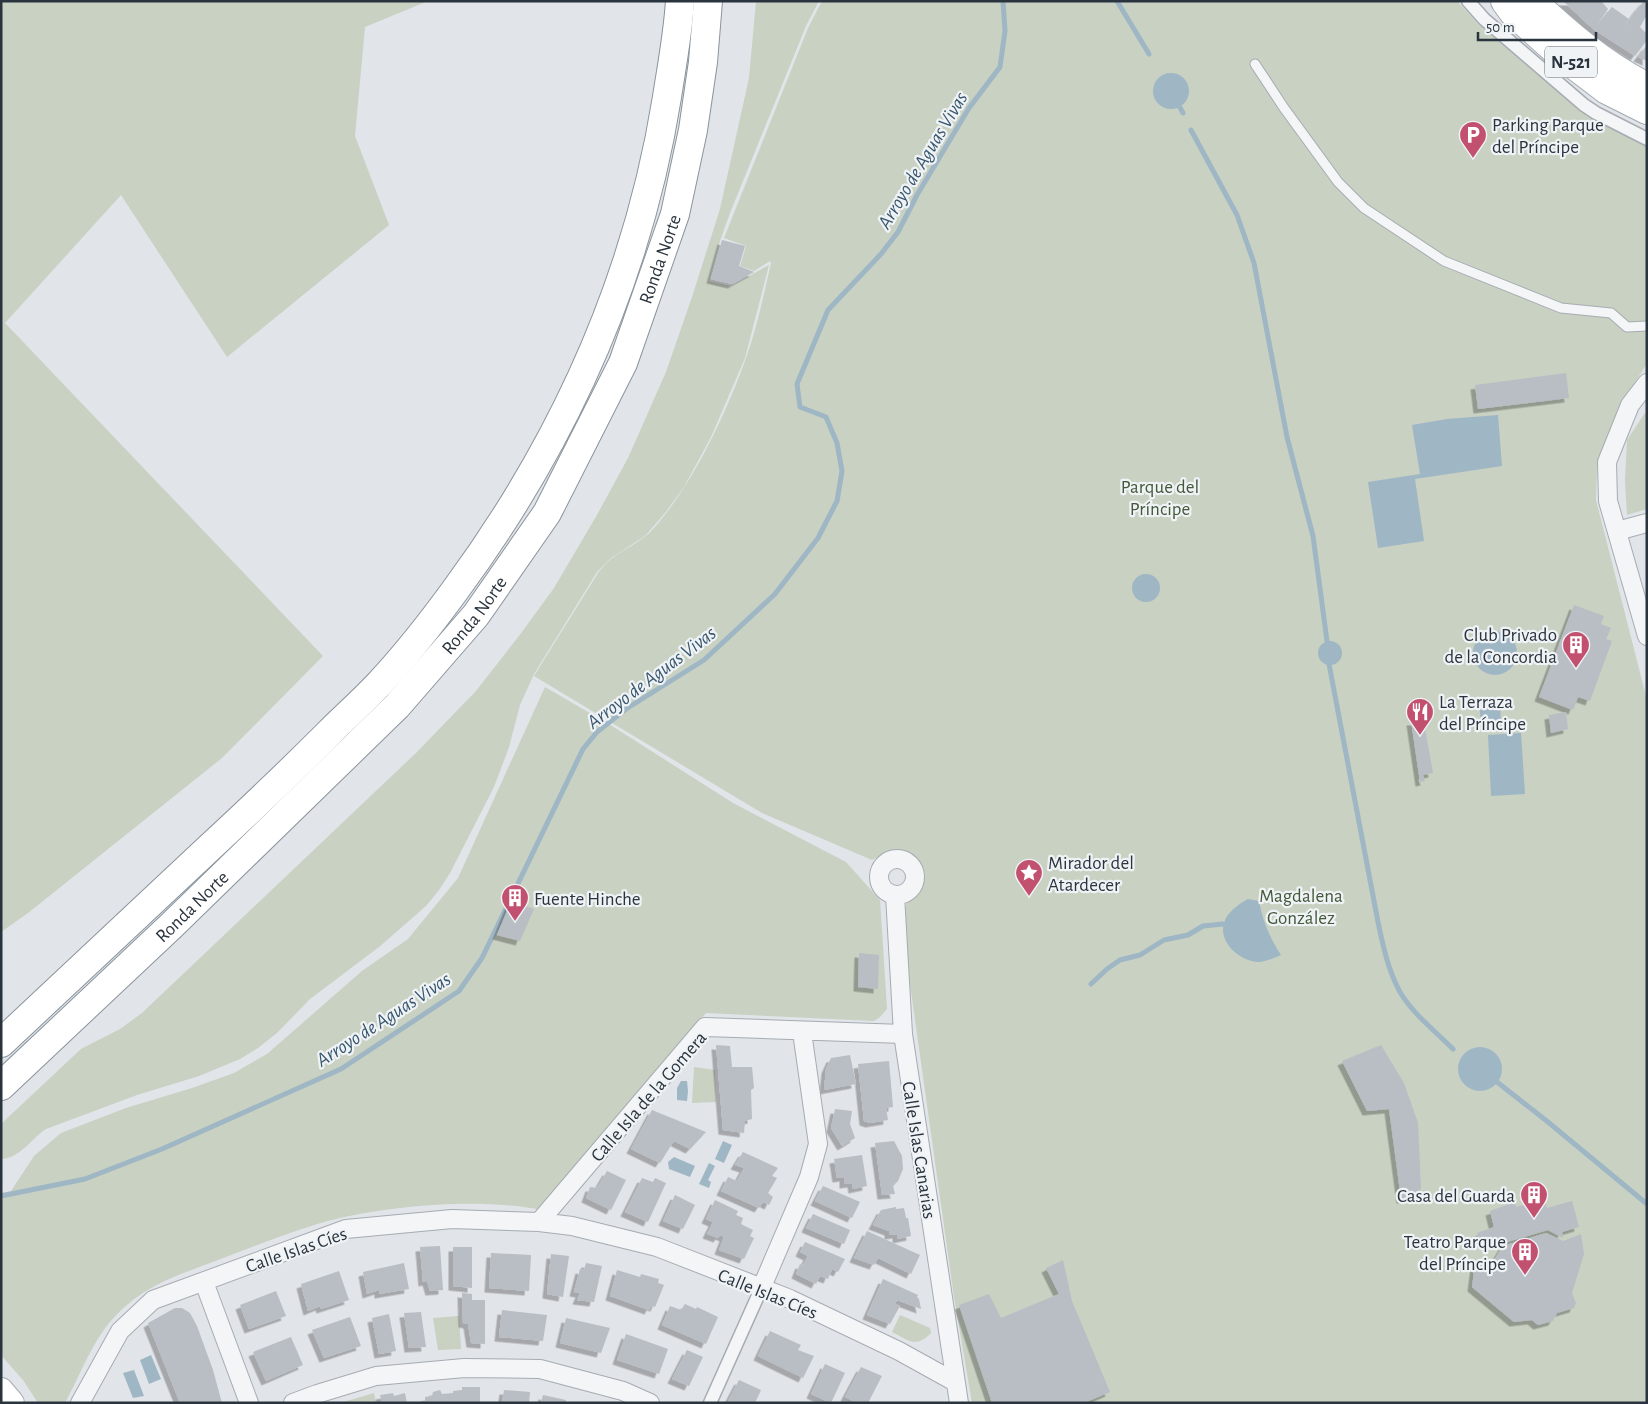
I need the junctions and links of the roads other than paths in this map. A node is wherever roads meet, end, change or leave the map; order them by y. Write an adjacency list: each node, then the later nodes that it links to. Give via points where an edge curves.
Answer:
1 (680, 1): 18 (main road, Ronda Norte, via 660,138 645,206 622,279 560,425 523,491 433,621 380,683 262,799)
2 (708, 1): 19 (main road, Ronda Norte, via 693,130 675,214 623,363 546,513 476,615 397,706)
3 (1468, 1): 9 (street, via 1484,19 1584,105)
4 (1505, 1): 8 (main road, N-521, via 1561,55 1607,90)
5 (1532, 1): 7 (main road, N-521, via 1583,46 1621,74)
6 (1255, 64): 10 (lane, via 1338,182 1364,208 1444,261 1561,308 1611,313 1628,327)
7 (1647, 87)
8 (1647, 110)
9 (1647, 139)
10 (1647, 326)
11 (1647, 382): 13 (street, via 1630,406 1607,462 1608,501)
12 (1647, 523): 13 (street)
13 (1617, 531): 14 (street)
14 (1645, 627)
15 (895, 895): 17 (street, Calle Islas Canarias)
16 (802, 1032): 17 (street, Calle Isla de la Gomera); 20 (street, Calle Isla de la Gomera, via 705,1027); 24 (street, via 818,1144 809,1177)
17 (903, 1034): 26 (street, Calle Islas Canarias)
18 (1, 1043)
19 (1, 1086)
20 (559, 1200): 21 (street, Calle Isla de la Gomera); 22 (street)
21 (539, 1222): 22 (street, Calle Islas Cíes); 23 (street, Calle Islas Cíes, via 452,1219 346,1229)
22 (572, 1226): 24 (street, Calle Islas Cíes, via 658,1247)
23 (204, 1282): 25 (street, Calle Islas Cíes, via 153,1300 120,1330); 31 (street)
24 (761, 1289): 26 (street, Calle Islas Cíes, via 790,1299 899,1351); 34 (street)
25 (95, 1377): 29 (street, Calle Islas Cíes); 30 (street, Calle Islas Cíes)
26 (955, 1382): 35 (street, Calle Islas Canarias)
27 (1, 1390): 28 (main road)
28 (12, 1403)
29 (80, 1403)
30 (90, 1403)
31 (249, 1403)
32 (293, 1403): 33 (street, via 376,1376 464,1368 540,1369 623,1391)
33 (650, 1403)
34 (710, 1403)
35 (959, 1403)

